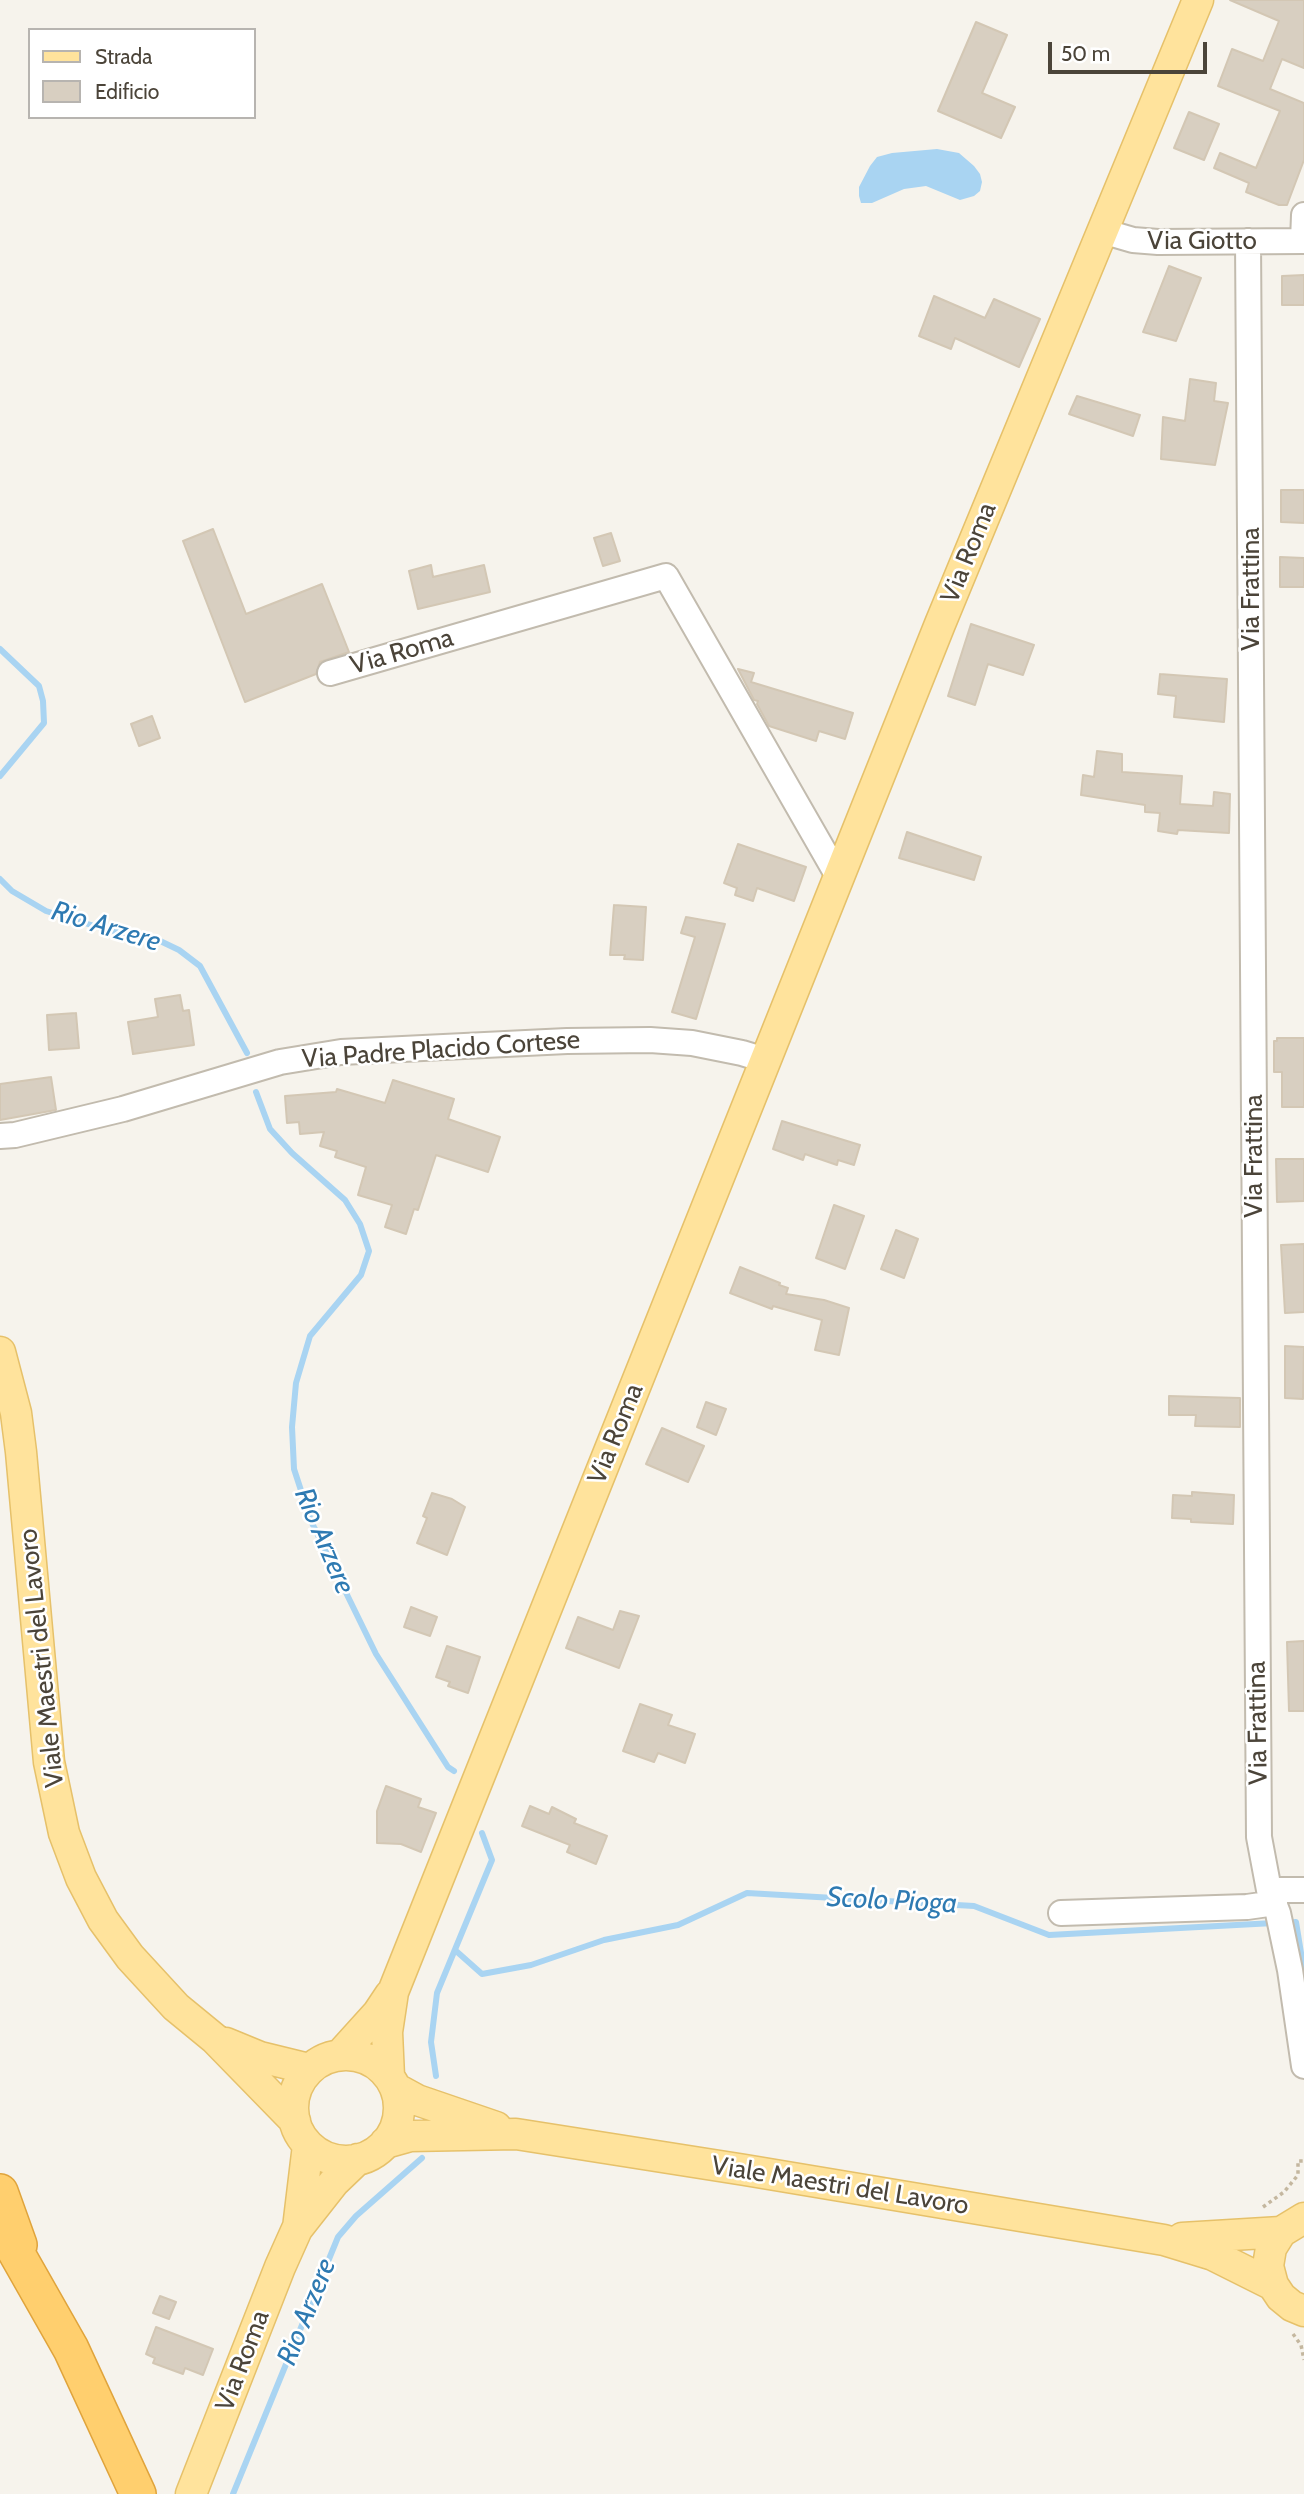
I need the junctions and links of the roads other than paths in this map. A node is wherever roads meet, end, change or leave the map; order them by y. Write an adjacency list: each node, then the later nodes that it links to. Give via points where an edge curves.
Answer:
1 (1198, 0): 3 (main road, Via Roma)
2 (1304, 215): 4 (street)
3 (1102, 231): 5 (street, Via Giotto, via 1158,242); 7 (main road, Via Roma)
4 (1304, 240): 5 (street, Via Giotto)
5 (1248, 241): 12 (street, Via Frattina, via 1259,1823 1263,1864)
6 (330, 673): 7 (street, Via Roma, via 666,576)
7 (838, 876): 8 (main road, Via Roma)
8 (765, 1060): 9 (street, Via Padre Placido Cortese, via 692,1043 650,1040 341,1052 280,1062 123,1109); 14 (main road, Via Roma)
9 (0, 1136)
10 (0, 1352): 15 (main road, Viale Maestri del Lavoro, via 22,1452 49,1762 64,1833 103,1920 176,2007)
11 (1304, 1890): 12 (street)
12 (1276, 1910): 13 (street); 17 (street, Via Frattina)
13 (1060, 1913)
14 (393, 1992): 16 (main road, Via Roma); 19 (main road, Via Roma, via 387,2032)
15 (215, 2039): 18 (main road, Viale Maestri del Lavoro); 20 (main road, Viale Maestri del Lavoro)
16 (340, 2055): 18 (main road); 19 (main road, via 359,2056 376,2064)
17 (1304, 2066)
18 (309, 2069): 20 (main road, via 293,2103)
19 (392, 2082): 21 (main road, Viale Maestri del Lavoro, via 417,2100); 22 (main road, via 399,2107)
20 (301, 2133): 23 (main road, via 331,2158); 27 (main road, Via Roma)
21 (516, 2134): 22 (main road, Viale Maestri del Lavoro, via 410,2136); 28 (main road, Viale Maestri del Lavoro)
22 (385, 2143): 23 (main road)
23 (358, 2159): 27 (main road, Via Roma)
24 (0, 2192): 30 (highway)
25 (0, 2224): 30 (highway)
26 (1293, 2225): 28 (main road, Viale Maestri del Lavoro); 31 (main road, via 1271,2248 1268,2266)
27 (297, 2229): 34 (main road, Via Roma)
28 (1164, 2240): 31 (main road, Viale Maestri del Lavoro, via 1213,2255)
29 (0, 2242): 30 (highway)
30 (30, 2275): 33 (highway, via 71,2349)
31 (1273, 2285): 32 (main road, Viale Maestri del Lavoro, via 1281,2297)
32 (1304, 2311)
33 (138, 2494)
34 (191, 2494)

